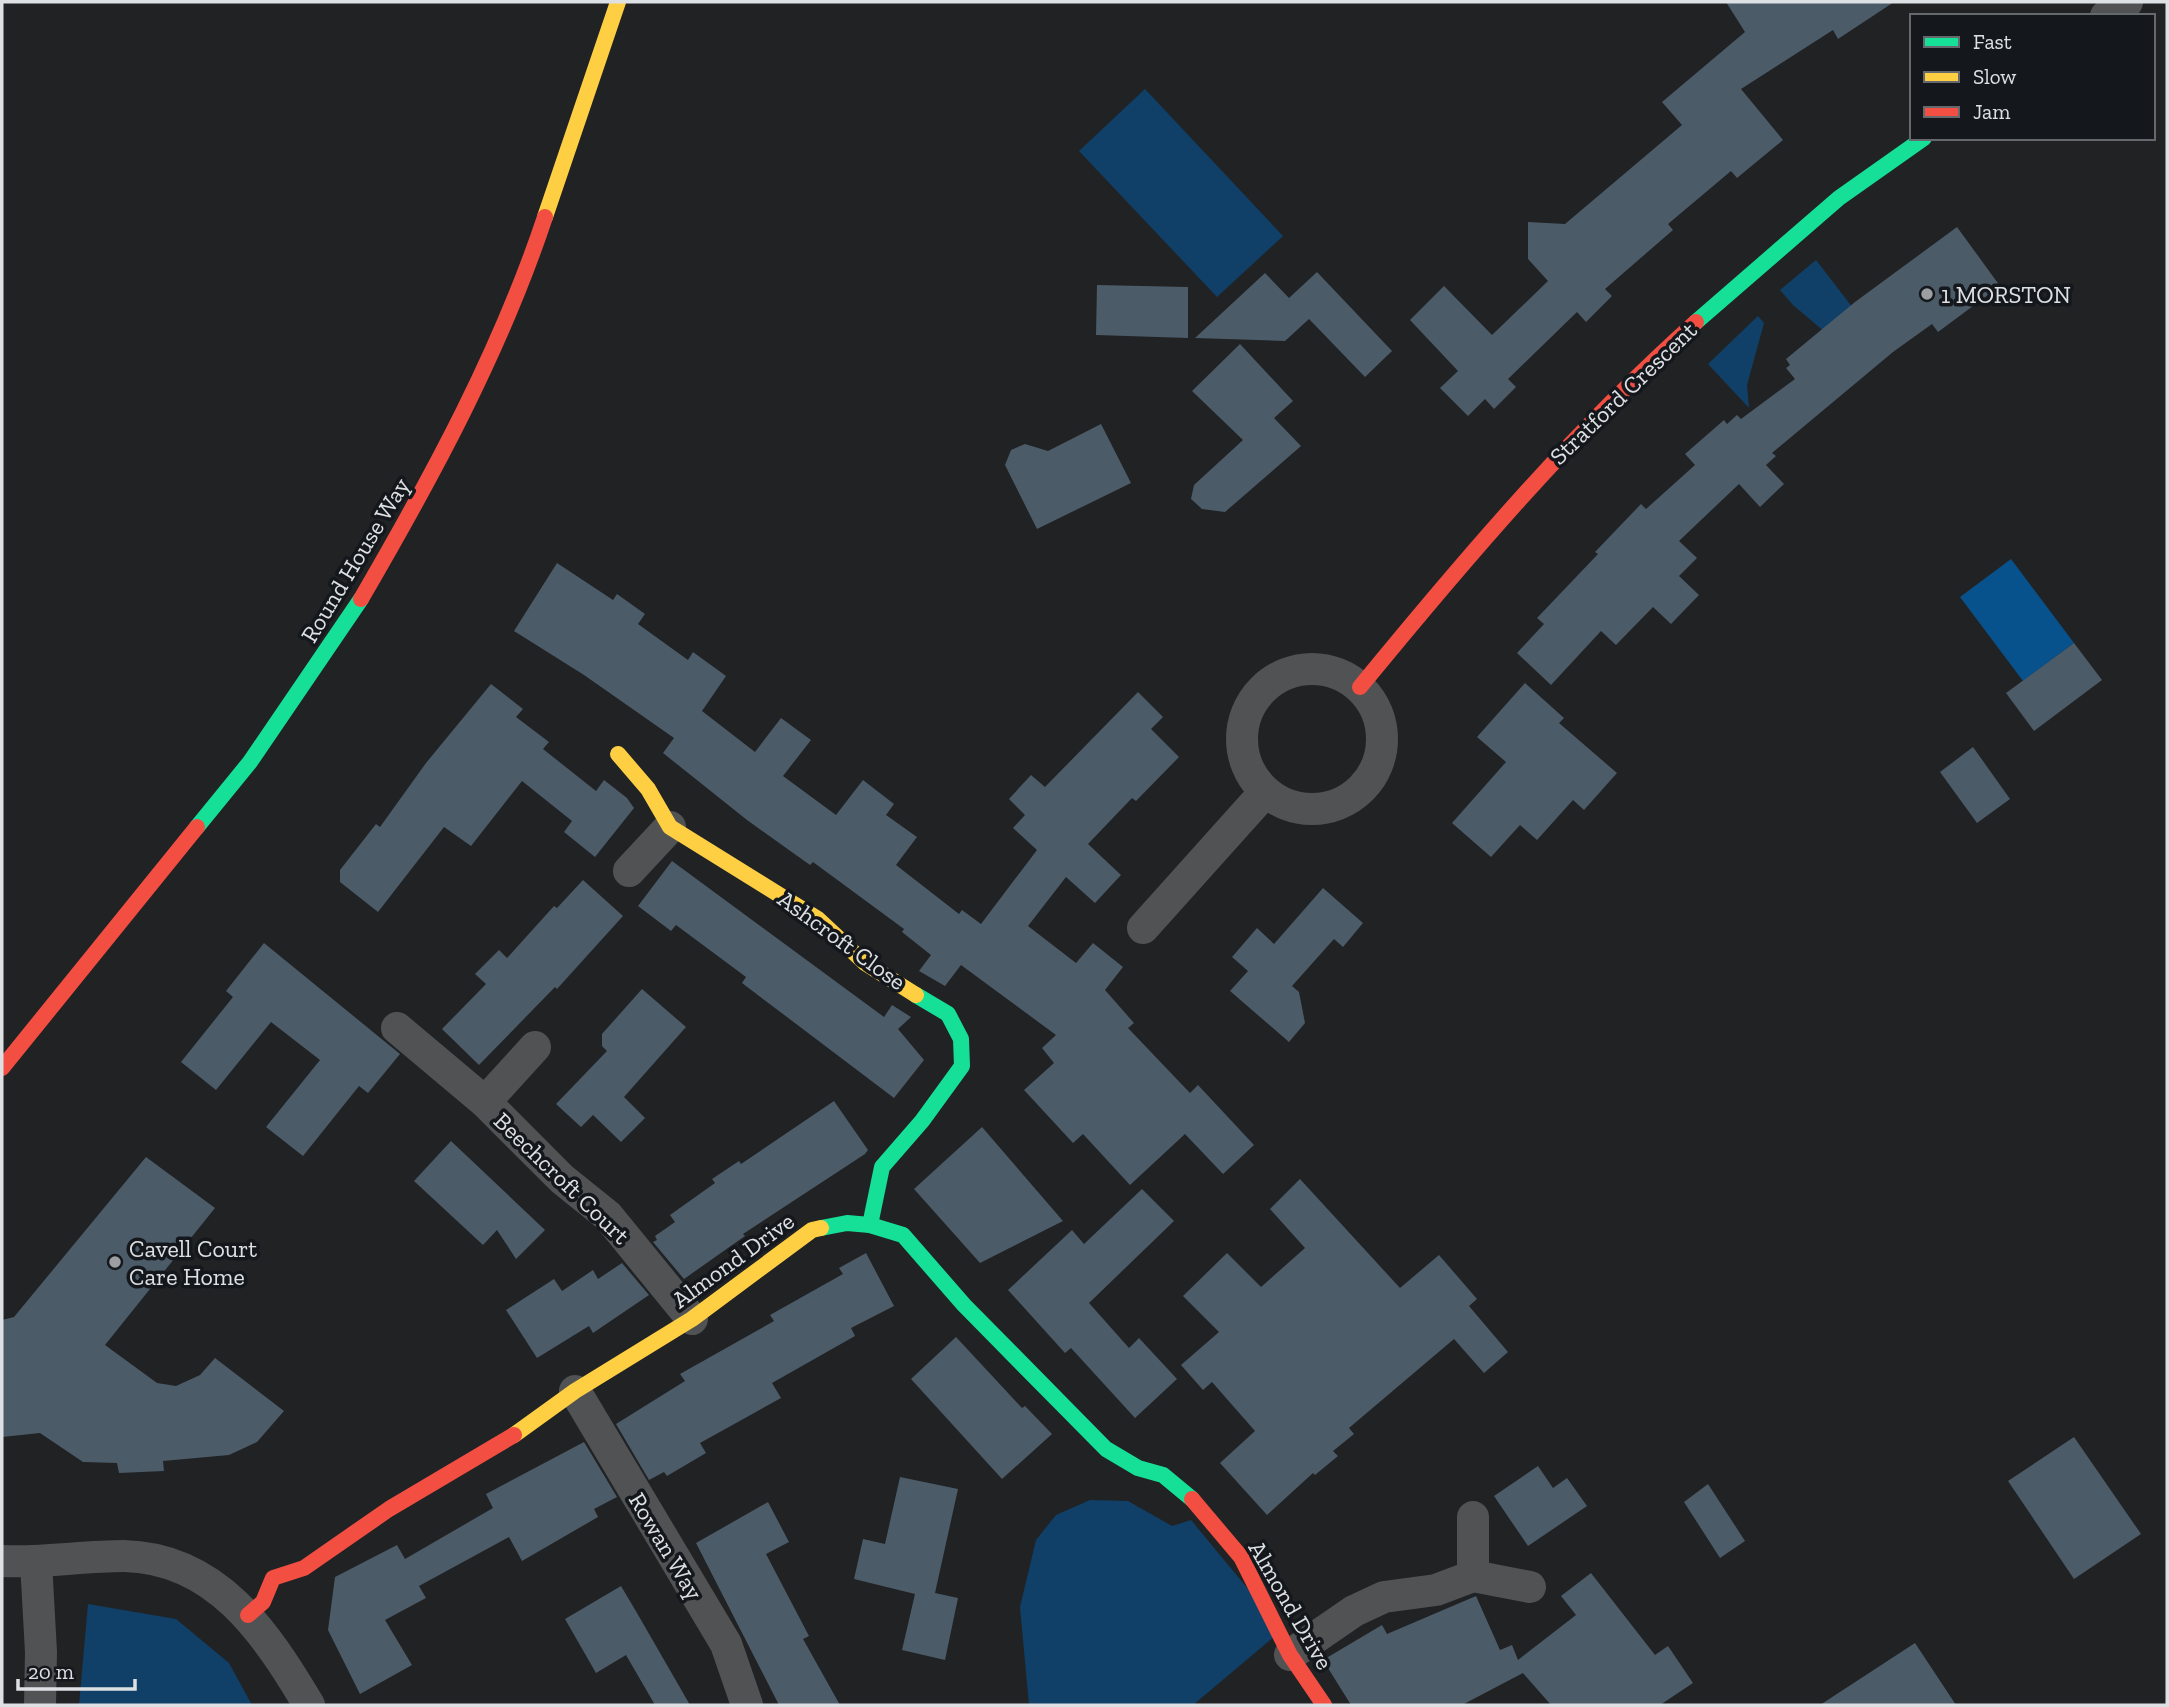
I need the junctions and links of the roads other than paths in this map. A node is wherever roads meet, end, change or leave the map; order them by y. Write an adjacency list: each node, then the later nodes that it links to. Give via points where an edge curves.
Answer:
1 (618, 2): 13 (street, Round House Way, via 543,224 500,334 431,478 345,626 250,762)
2 (2127, 2): 3 (street)
3 (2108, 14)
4 (1921, 140): 5 (street, Stratford Crescent, via 1839,198 1693,324 1581,432 1477,544)
5 (1360, 687): 7 (street, via 1377,711 1383,738 1377,766 1361,790 1337,804 1309,809); 7 (street, via 1338,673 1311,668 1283,674 1260,691 1245,716 1242,743 1247,767)
6 (618, 754): 8 (street, Ashcroft Close, via 648,789)
7 (1265, 792): 10 (street)
8 (670, 827): 9 (street); 15 (street, Ashcroft Close, via 818,919 865,963 948,1014 961,1039 962,1066 882,1167)
9 (629, 871)
10 (1143, 928)
11 (397, 1028): 14 (street, Beechcroft Court)
12 (535, 1047): 14 (street, Beechcroft Court)
13 (2, 1068)
14 (485, 1102): 16 (street, Beechcroft Court, via 562,1179 608,1216)
15 (870, 1225): 16 (street, Almond Drive, via 847,1223 812,1230); 24 (street, Almond Drive, via 903,1235 964,1305 1106,1449 1138,1468 1163,1475 1198,1503 1241,1557)
16 (692, 1319): 17 (street, Almond Drive)
17 (575, 1391): 23 (street, Almond Drive, via 523,1430 389,1509 304,1568 272,1578 263,1602); 27 (street, Rowan Way, via 726,1644)
18 (1473, 1517): 21 (street)
19 (2, 1561): 20 (street)
20 (36, 1562): 23 (street, via 96,1556 158,1559 218,1588); 25 (street)
21 (1473, 1576): 22 (street); 24 (street, via 1436,1590 1384,1597 1354,1611)
22 (1530, 1587)
23 (248, 1615): 26 (street)
24 (1290, 1655): 28 (street, Almond Drive)
25 (40, 1705)
26 (309, 1705)
27 (747, 1705)
28 (1324, 1705)

